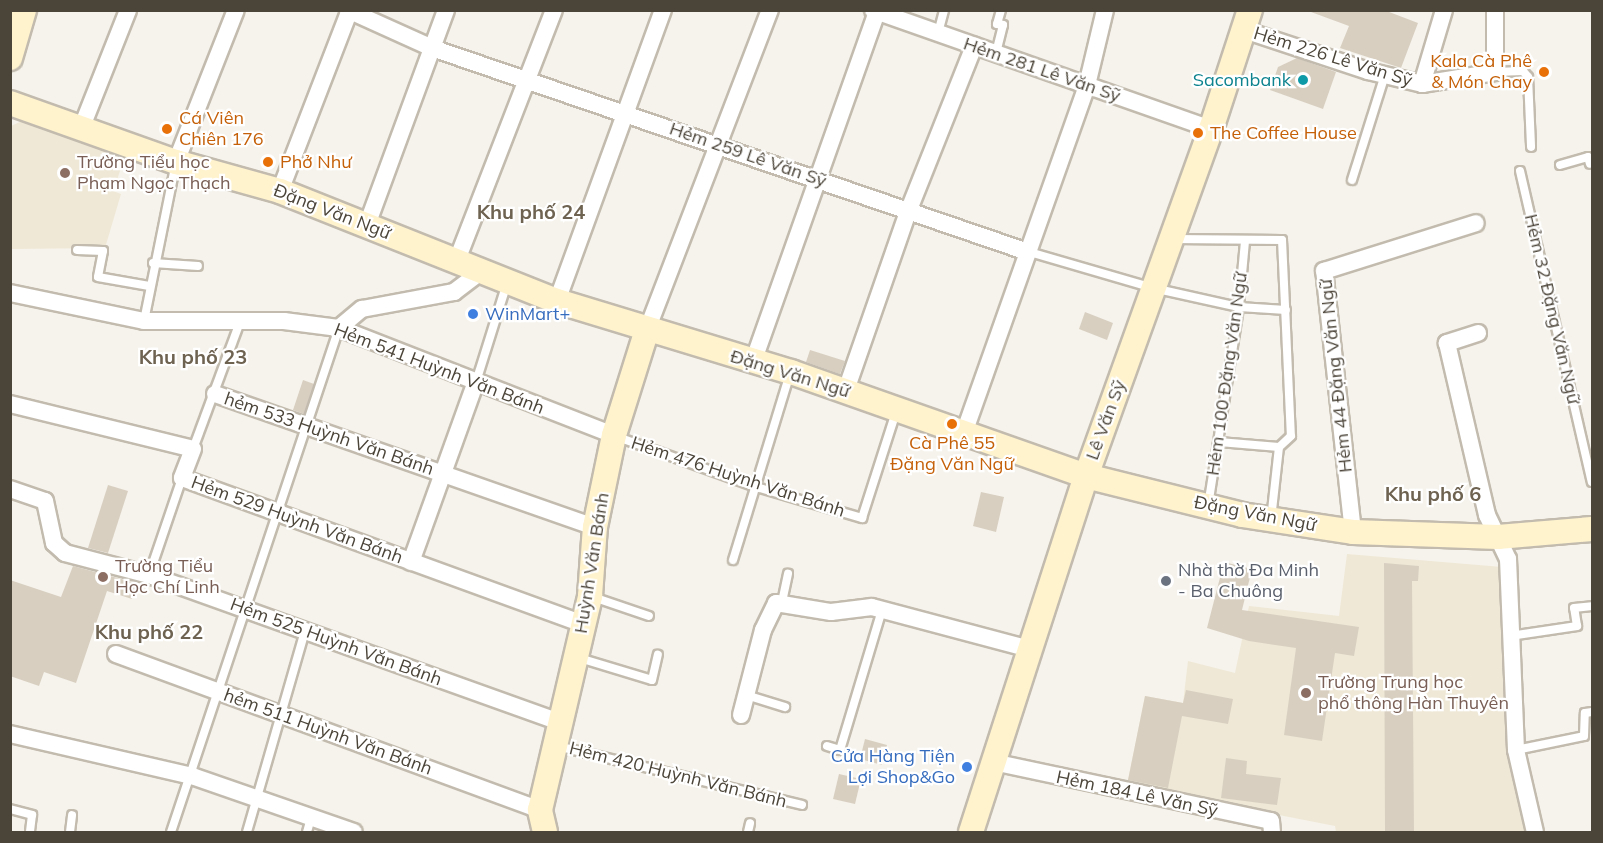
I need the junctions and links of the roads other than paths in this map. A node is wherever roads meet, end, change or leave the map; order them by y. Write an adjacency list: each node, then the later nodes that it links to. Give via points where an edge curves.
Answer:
1 (24, 10): 20 (street)
2 (128, 10): 28 (street)
3 (236, 10): 32 (street)
4 (446, 10): 18 (street)
5 (554, 10): 23 (street)
6 (663, 10): 27 (street)
7 (770, 10): 30 (street)
8 (944, 10): 16 (lane)
9 (1001, 10): 19 (lane, via 997,24 1003,25)
10 (1106, 10): 25 (street)
11 (1444, 10): 24 (street, Hẻm 226 Lê Văn Sỹ)
12 (1496, 10): 21 (street)
13 (349, 11): 18 (street, Hẻm 259 Lê Văn Sỹ); 39 (street)
14 (883, 12): 16 (street, Hẻm 281 Lê Văn Sỹ); 37 (street)
15 (1247, 20): 22 (street, Hẻm 226 Lê Văn Sỹ); 29 (street, Lê Văn Sỹ)
16 (939, 33): 17 (street, Hẻm 281 Lê Văn Sỹ)
17 (974, 46): 19 (street, Hẻm 281 Lê Văn Sỹ); 40 (street)
18 (432, 48): 23 (street, Hẻm 259 Lê Văn Sỹ); 42 (street)
19 (996, 53): 25 (street, Hẻm 281 Lê Văn Sỹ)
20 (10, 57)
21 (1495, 72): 24 (street, Hẻm 226 Lê Văn Sỹ); 31 (lane, via 1522,71 1528,77)
22 (1385, 75): 24 (street, Hẻm 226 Lê Văn Sỹ); 38 (lane)
23 (525, 79): 27 (street, Hẻm 259 Lê Văn Sỹ); 47 (street)
24 (1422, 84)
25 (1087, 85): 29 (street, Hẻm 281 Lê Văn Sỹ); 46 (street)
26 (10, 103): 28 (street, Đặng Văn Ngữ)
27 (629, 112): 30 (street, Hẻm 259 Lê Văn Sỹ); 55 (street)
28 (81, 129): 32 (street, Đặng Văn Ngữ)
29 (1211, 129): 43 (street, Lê Văn Sỹ)
30 (715, 146): 37 (street, Hẻm 259 Lê Văn Sỹ); 61 (street)
31 (1531, 147)
32 (176, 162): 39 (street, Đặng Văn Ngữ); 48 (lane)
33 (1591, 163): 34 (lane, via 1588,157); 36 (lane)
34 (1560, 165)
35 (1520, 171): 79 (lane, Hẻm 32 Đặng Văn Ngữ)
36 (1593, 174)
37 (816, 179): 40 (street, Hẻm 259 Lê Văn Sỹ); 63 (street)
38 (1352, 180)
39 (280, 191): 42 (street, Đặng Văn Ngữ)
40 (908, 212): 46 (street, Hẻm 259 Lê Văn Sỹ); 66 (street)
41 (1476, 224): 87 (street, Hẻm 44 Đặng Văn Ngữ, via 1324,271)
42 (367, 225): 47 (street, Đặng Văn Ngữ)
43 (1170, 238): 44 (lane); 53 (street, Lê Văn Sỹ)
44 (1245, 241): 56 (lane, Hẻm 100 Đặng Văn Ngữ); 57 (lane, via 1282,240)
45 (77, 250): 52 (lane, via 103,251 98,277)
46 (1025, 251): 53 (lane, Hẻm 259 Lê Văn Sỹ); 71 (street)
47 (457, 260): 50 (street, Đặng Văn Ngữ)
48 (153, 263): 49 (lane); 52 (lane)
49 (198, 266)
50 (482, 271): 51 (street, Đặng Văn Ngữ); 60 (street, via 454,292 362,309)
51 (508, 282): 55 (street, Đặng Văn Ngữ); 65 (lane)
52 (149, 286): 58 (lane)
53 (1153, 288): 56 (lane, Hẻm 259 Lê Văn Sỹ); 77 (street, Lê Văn Sỹ)
54 (10, 293): 58 (street, Hẻm 541 Huỳnh Văn Bánh)
55 (558, 300): 61 (street, Đặng Văn Ngữ)
56 (1239, 307): 57 (lane, Hẻm 259 Lê Văn Sỹ); 73 (lane, Hẻm 100 Đặng Văn Ngữ)
57 (1286, 310): 74 (lane, via 1291,436)
58 (144, 321): 59 (street, Hẻm 541 Huỳnh Văn Bánh)
59 (240, 322): 60 (street, Hẻm 541 Huỳnh Văn Bánh, via 284,321); 67 (lane)
60 (339, 328): 65 (street, Hẻm 541 Huỳnh Văn Bánh); 70 (lane)
61 (646, 330): 63 (street, Đặng Văn Ngữ); 72 (street, Huỳnh Văn Bánh)
62 (1478, 333): 88 (street, via 1447,343 1487,515)
63 (753, 362): 64 (street, Đặng Văn Ngữ)
64 (790, 372): 66 (street, Đặng Văn Ngữ); 80 (lane)
65 (475, 384): 72 (street, Hẻm 541 Huỳnh Văn Bánh); 76 (street, hẻm 533 Huỳnh Văn Bánh)
66 (846, 390): 69 (street, Đặng Văn Ngữ)
67 (215, 394): 70 (street, hẻm 533 Huỳnh Văn Bánh); 75 (lane, via 209,397)
68 (10, 404): 75 (street, Hẻm 529 Huỳnh Văn Bánh)
69 (897, 409): 71 (street, Đặng Văn Ngữ); 80 (lane, Hẻm 476 Huỳnh Văn Bánh, via 862,518)
70 (308, 426): 76 (street, hẻm 533 Huỳnh Văn Bánh); 83 (lane)
71 (964, 433): 77 (street, Đặng Văn Ngữ)
72 (614, 435): 80 (lane, Hẻm 476 Huỳnh Văn Bánh); 85 (street, Huỳnh Văn Bánh)
73 (1219, 442): 74 (lane); 82 (lane, Hẻm 100 Đặng Văn Ngữ)
74 (1279, 447): 84 (lane)
75 (193, 449): 78 (street, Hẻm 529 Huỳnh Văn Bánh)
76 (444, 473): 85 (street, hẻm 533 Huỳnh Văn Bánh); 90 (street, Hẻm 529 Huỳnh Văn Bánh)
77 (1086, 476): 82 (street, Đặng Văn Ngữ); 102 (street, Lê Văn Sỹ)
78 (182, 478): 83 (street, Hẻm 529 Huỳnh Văn Bánh); 92 (lane)
79 (1593, 482)
80 (753, 486): 89 (lane)
81 (10, 489): 92 (street, Hẻm 525 Huỳnh Văn Bánh, via 45,501 58,550)
82 (1208, 506): 84 (street, Đặng Văn Ngữ)
83 (276, 512): 90 (street, Hẻm 529 Huỳnh Văn Bánh); 96 (lane)
84 (1271, 519): 87 (street, Đặng Văn Ngữ)
85 (596, 527): 93 (street, Huỳnh Văn Bánh)
86 (1593, 529): 88 (street, Đặng Văn Ngữ)
87 (1353, 532): 88 (street, Đặng Văn Ngữ)
88 (1498, 537): 101 (street, via 1508,559)
89 (733, 560)
90 (411, 562): 99 (street, Hẻm 529 Huỳnh Văn Bánh)
91 (788, 574): 94 (lane)
92 (150, 575): 96 (street, Hẻm 525 Huỳnh Văn Bánh)
93 (590, 596): 98 (lane); 99 (street, Huỳnh Văn Bánh)
94 (782, 602): 97 (street, via 831,612); 107 (street, via 770,611)
95 (1593, 606): 101 (lane, via 1574,608 1577,626)
96 (243, 609): 100 (street, Hẻm 525 Huỳnh Văn Bánh); 106 (lane)
97 (882, 610): 102 (street); 115 (lane, via 840,750)
98 (649, 616)
99 (584, 624): 105 (street, Huỳnh Văn Bánh)
100 (305, 631): 110 (lane); 112 (street, Hẻm 525 Huỳnh Văn Bánh)
101 (1509, 636): 116 (street)
102 (1030, 649): 117 (street, Lê Văn Sỹ)
103 (116, 654): 106 (street, hẻm 511 Huỳnh Văn Bánh)
104 (658, 655): 105 (lane, via 652,680)
105 (576, 657): 112 (street, Huỳnh Văn Bánh)
106 (218, 692): 110 (street, hẻm 511 Huỳnh Văn Bánh); 118 (lane)
107 (746, 695): 108 (lane); 111 (street)
108 (785, 707)
109 (1593, 712): 116 (lane, via 1585,713 1584,736)
110 (280, 715): 119 (lane); 123 (street, hẻm 511 Huỳnh Văn Bánh)
111 (741, 715)
112 (560, 722): 114 (street, Huỳnh Văn Bánh)
113 (10, 734): 118 (street)
114 (554, 745): 120 (lane, Hẻm 420 Huỳnh Văn Bánh); 123 (street, Huỳnh Văn Bánh)
115 (827, 746)
116 (1516, 750): 134 (street)
117 (993, 762): 132 (street, Lê Văn Sỹ); 133 (street, Hẻm 184 Lê Văn Sỹ, via 1271,821)
118 (192, 776): 119 (street); 128 (lane)
119 (258, 797): 125 (street); 129 (lane)
120 (802, 806)
121 (10, 809): 126 (lane, via 32,815)
122 (72, 814): 127 (lane)
123 (543, 821)
124 (750, 823): 131 (lane)
125 (309, 825): 130 (street)
126 (32, 832)
127 (70, 832)
128 (171, 832)
129 (247, 832)
130 (354, 832)
131 (748, 832)
132 (971, 832)
133 (1272, 832)
134 (1535, 832)

